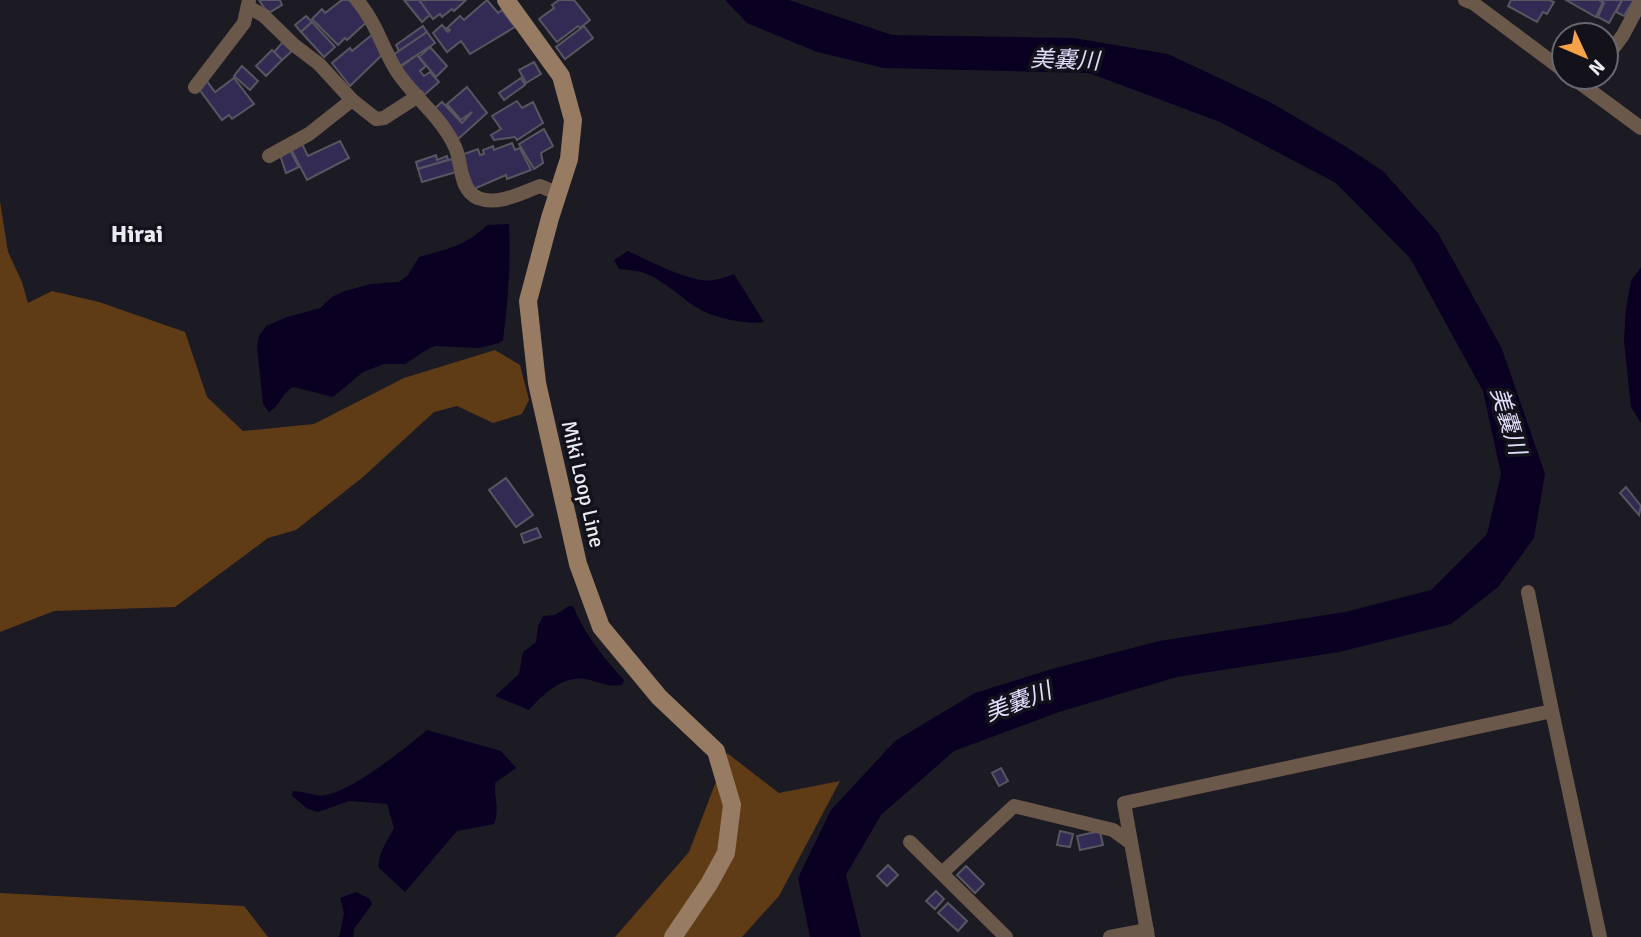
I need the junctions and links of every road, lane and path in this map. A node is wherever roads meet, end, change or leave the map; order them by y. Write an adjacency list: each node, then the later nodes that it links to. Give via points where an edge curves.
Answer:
1 (357, 0): 10 (street, via 371,17 397,71)
2 (506, 0): 14 (main road, Miki Loop Line, via 561,76 573,120)
3 (1465, 0): 7 (street)
4 (1641, 1): 6 (street)
5 (248, 3): 8 (street, via 244,23); 11 (street, via 319,64)
6 (1620, 39)
7 (1550, 61)
8 (195, 87)
9 (1598, 91): 12 (street)
10 (418, 96): 11 (street, via 376,119); 14 (street, via 456,148 466,188 478,198 495,201 540,186)
11 (352, 100): 13 (street, via 309,134)
12 (1641, 128)
13 (269, 156)
14 (559, 194): 21 (main road, Miki Loop Line, via 528,300 537,383 578,564 601,627 659,697 716,751 732,805 726,853)
15 (1528, 593): 16 (street)
16 (1552, 711): 18 (street, via 1124,803); 24 (street)
17 (909, 842): 19 (street)
18 (1131, 843): 19 (street, via 1113,830 1014,806); 20 (street)
19 (942, 873): 22 (street)
20 (1148, 933): 23 (street)
21 (673, 937)
22 (1006, 937)
23 (1110, 937)
24 (1600, 937)

